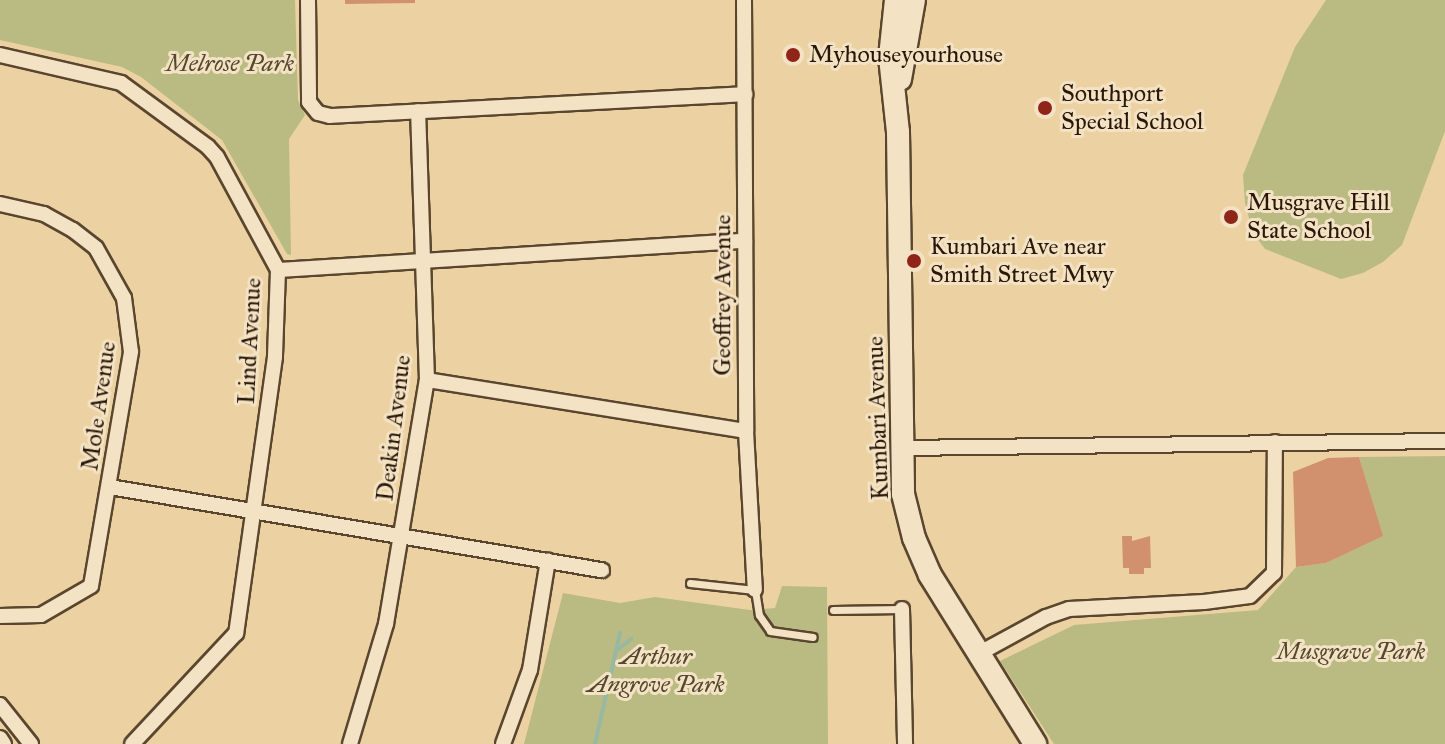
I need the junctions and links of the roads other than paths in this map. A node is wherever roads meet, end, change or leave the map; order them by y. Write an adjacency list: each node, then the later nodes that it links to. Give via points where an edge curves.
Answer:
1 (308, 0): 8 (street, via 309,102 318,113)
2 (744, 0): 6 (street, Geoffrey Avenue)
3 (896, 0): 7 (main road, Kumbari Avenue, via 890,57)
4 (914, 0): 7 (main road, Kumbari Avenue)
5 (0, 55): 12 (street, Lind Avenue, via 121,83 208,147)
6 (745, 94): 8 (street); 10 (street, Geoffrey Avenue)
7 (896, 104): 17 (main road, Kumbari Avenue)
8 (418, 111): 11 (street, Deakin Avenue)
9 (0, 204): 18 (street, Mole Avenue, via 44,214 73,230 96,248 120,289 131,360)
10 (745, 241): 11 (street); 14 (street, Geoffrey Avenue)
11 (423, 261): 12 (street); 13 (street, Deakin Avenue)
12 (278, 270): 19 (street, Lind Avenue, via 275,357)
13 (427, 380): 14 (street); 20 (street, Deakin Avenue)
14 (746, 431): 24 (street, Geoffrey Avenue)
15 (1445, 441): 16 (street)
16 (1275, 442): 17 (street); 29 (street, via 1274,573 1250,596 1069,609)
17 (902, 448): 29 (main road, Kumbari Avenue, via 903,494 914,538)
18 (110, 487): 19 (street); 27 (street, Mole Avenue, via 91,586 41,615)
19 (255, 510): 20 (street); 34 (street, Lind Avenue, via 236,633)
20 (402, 537): 21 (street); 35 (street, Deakin Avenue, via 386,624)
21 (548, 560): 22 (street); 36 (street, via 530,670)
22 (602, 570)
23 (690, 583): 24 (lane)
24 (755, 590): 28 (lane, via 759,615 770,631)
25 (902, 609): 26 (lane); 37 (street)
26 (833, 610)
27 (0, 616)
28 (813, 637)
29 (978, 654): 38 (main road, Kumbari Avenue)
30 (0, 705): 33 (street)
31 (0, 738): 32 (street)
32 (4, 744)
33 (31, 744)
34 (132, 744)
35 (350, 744)
36 (503, 744)
37 (905, 744)
38 (1035, 744)

